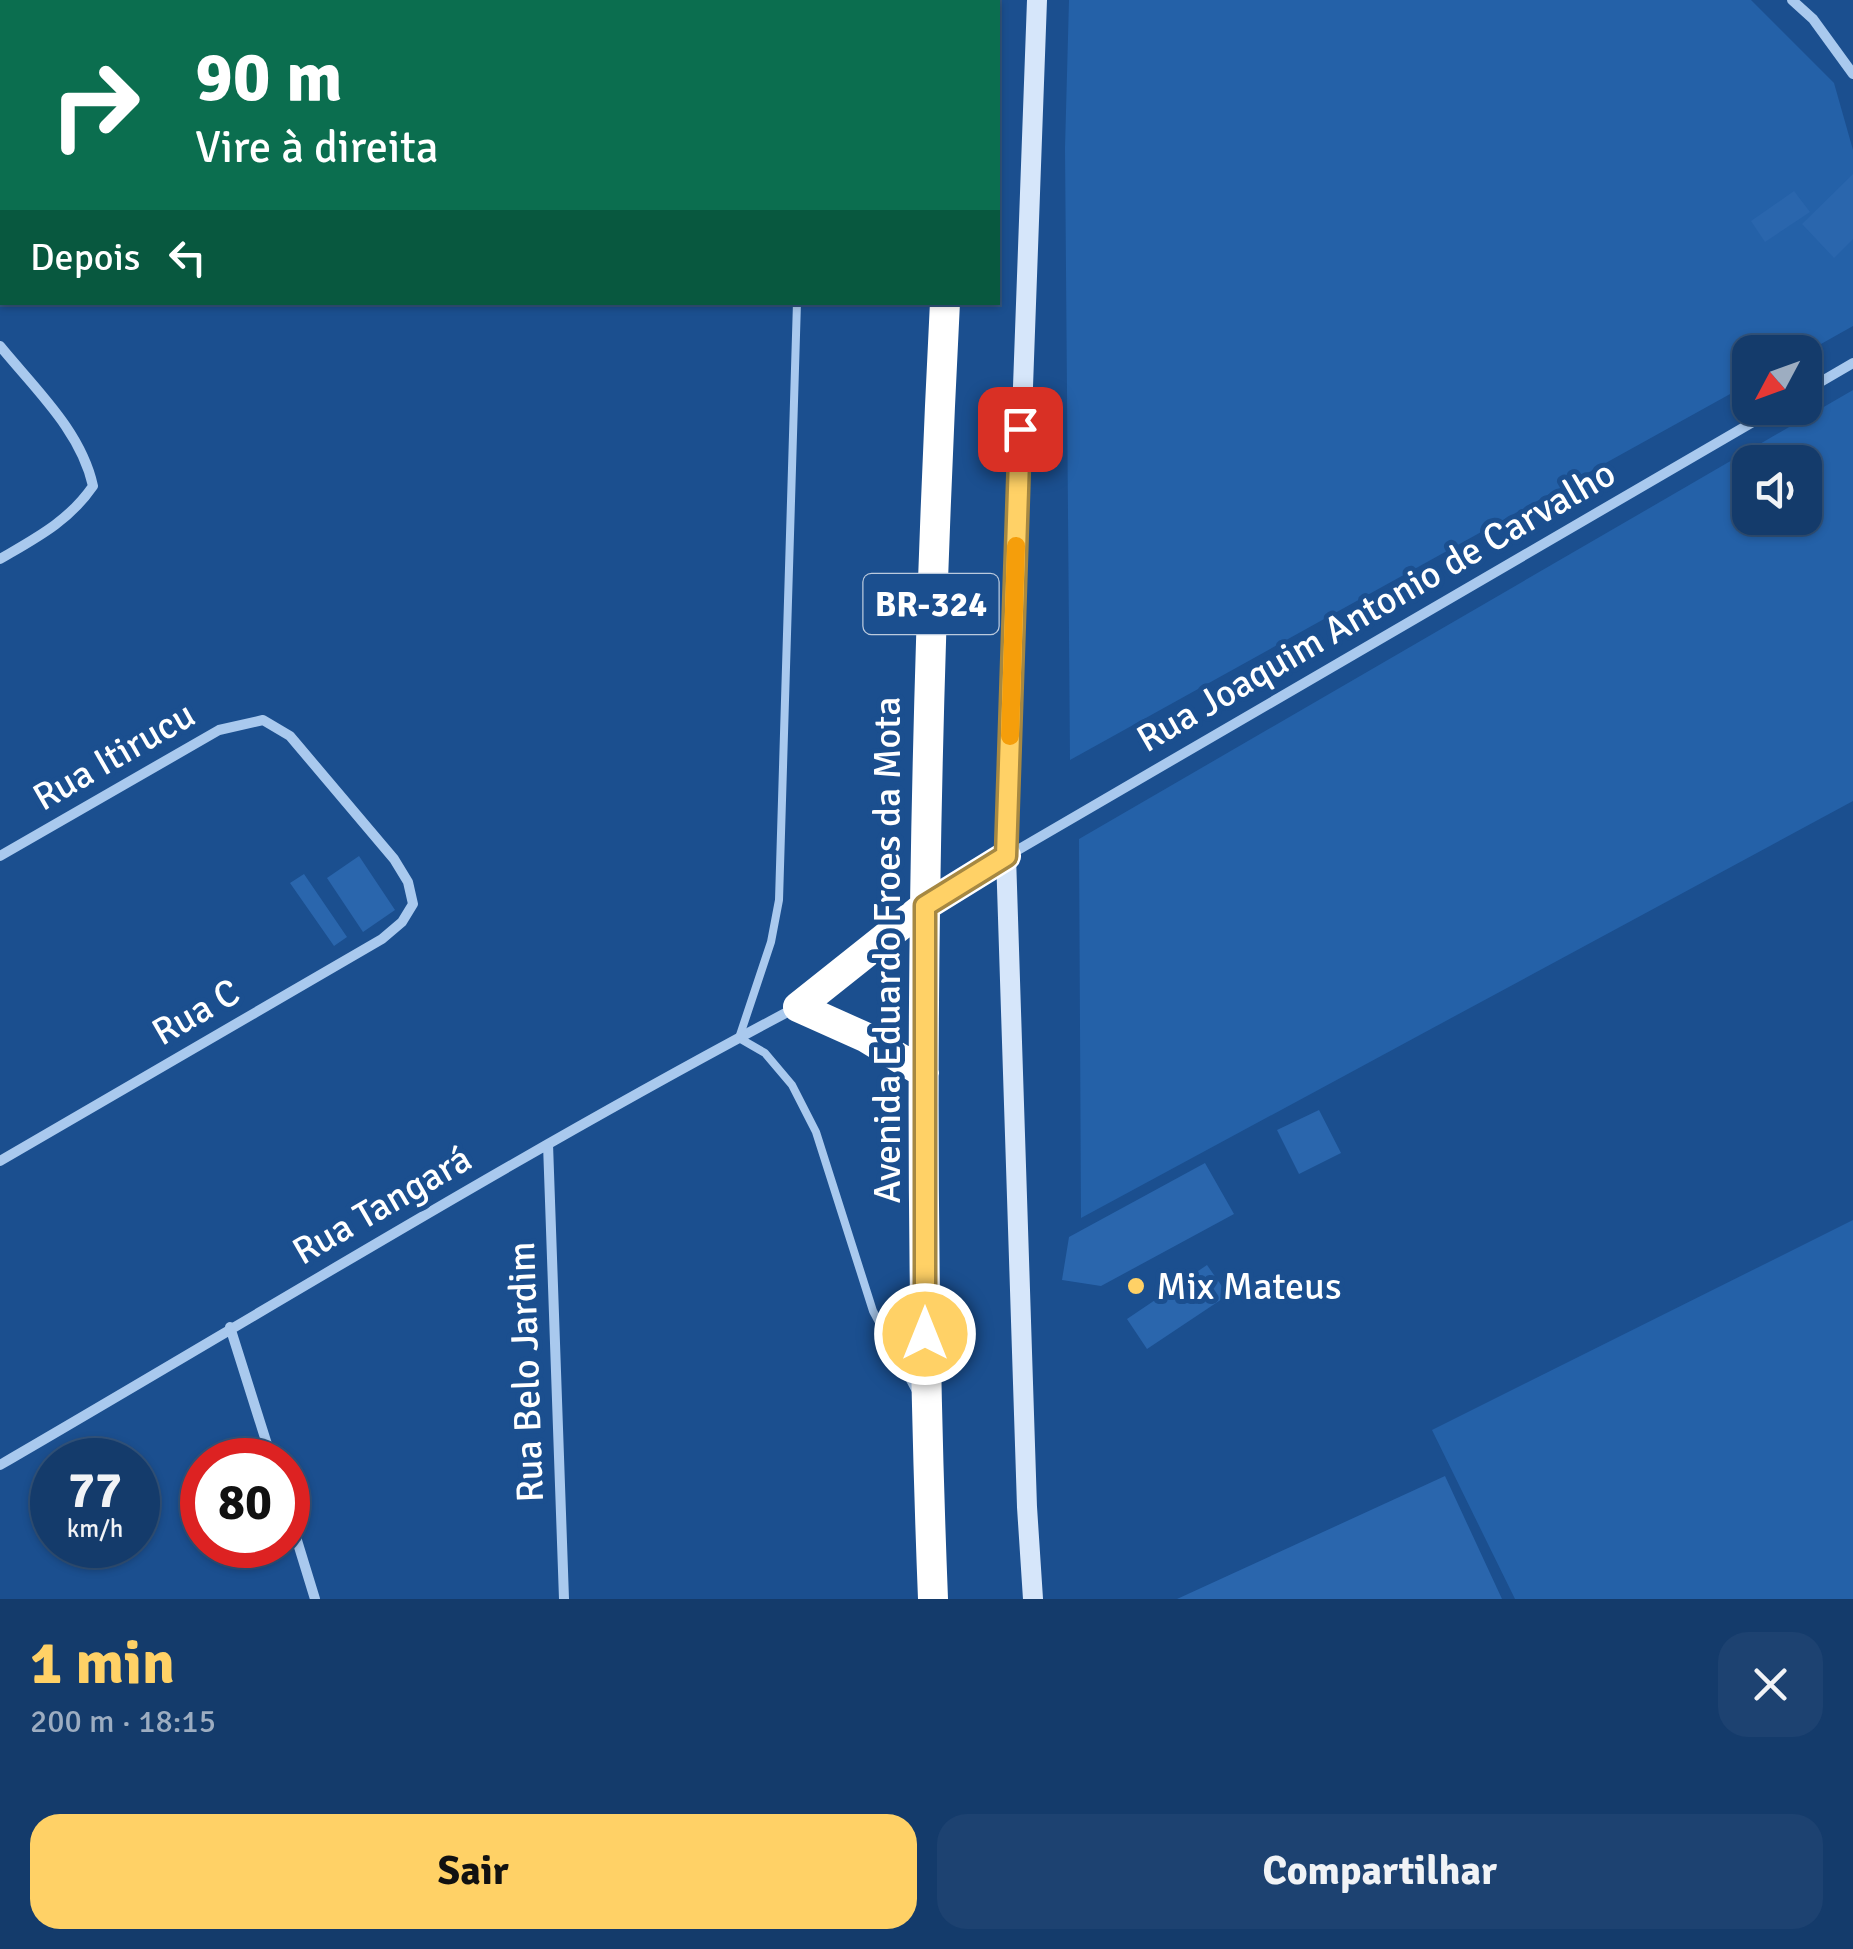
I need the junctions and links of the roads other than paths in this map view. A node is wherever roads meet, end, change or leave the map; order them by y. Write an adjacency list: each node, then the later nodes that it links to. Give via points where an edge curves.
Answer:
1 (1036, 0): 12 (street)
2 (1792, 0): 3 (street)
3 (1852, 67)
4 (797, 305): 16 (lane, via 780,900)
5 (944, 305): 14 (highway, Avenida Eduardo Froes da Mota / BR-324)
6 (0, 346): 10 (street, via 70,432 93,486 77,510)
7 (1853, 364): 8 (street)
8 (1822, 381)
9 (1748, 425): 12 (street, Rua Joaquim Antonio de Carvalho)
10 (0, 559)
11 (0, 856): 13 (street, Rua Itirucu, via 219,730 262,720 290,736 394,858)
12 (1006, 856): 14 (highway); 28 (street)
13 (412, 904): 19 (street, Rua C, via 382,939)
14 (925, 906): 15 (highway); 17 (highway, Avenida Eduardo Froes da Mota / BR-324)
15 (798, 1006): 16 (street, Rua Tangará); 17 (highway)
16 (739, 1038): 18 (street, Rua Tangará); 21 (lane, via 765,1053 792,1085 816,1132 873,1311)
17 (924, 1073): 21 (highway, Avenida Eduardo Froes da Mota / BR-324)
18 (548, 1144): 20 (street, Rua Tangará); 26 (street, Rua Belo Jardim)
19 (0, 1161)
20 (230, 1327): 22 (street); 23 (street, Rua Tangará)
21 (926, 1409): 27 (highway, Avenida Eduardo Froes da Mota / BR-324)
22 (265, 1438)
23 (2, 1458)
24 (306, 1568): 25 (street)
25 (315, 1599)
26 (564, 1599)
27 (933, 1599)
28 (1033, 1599)

